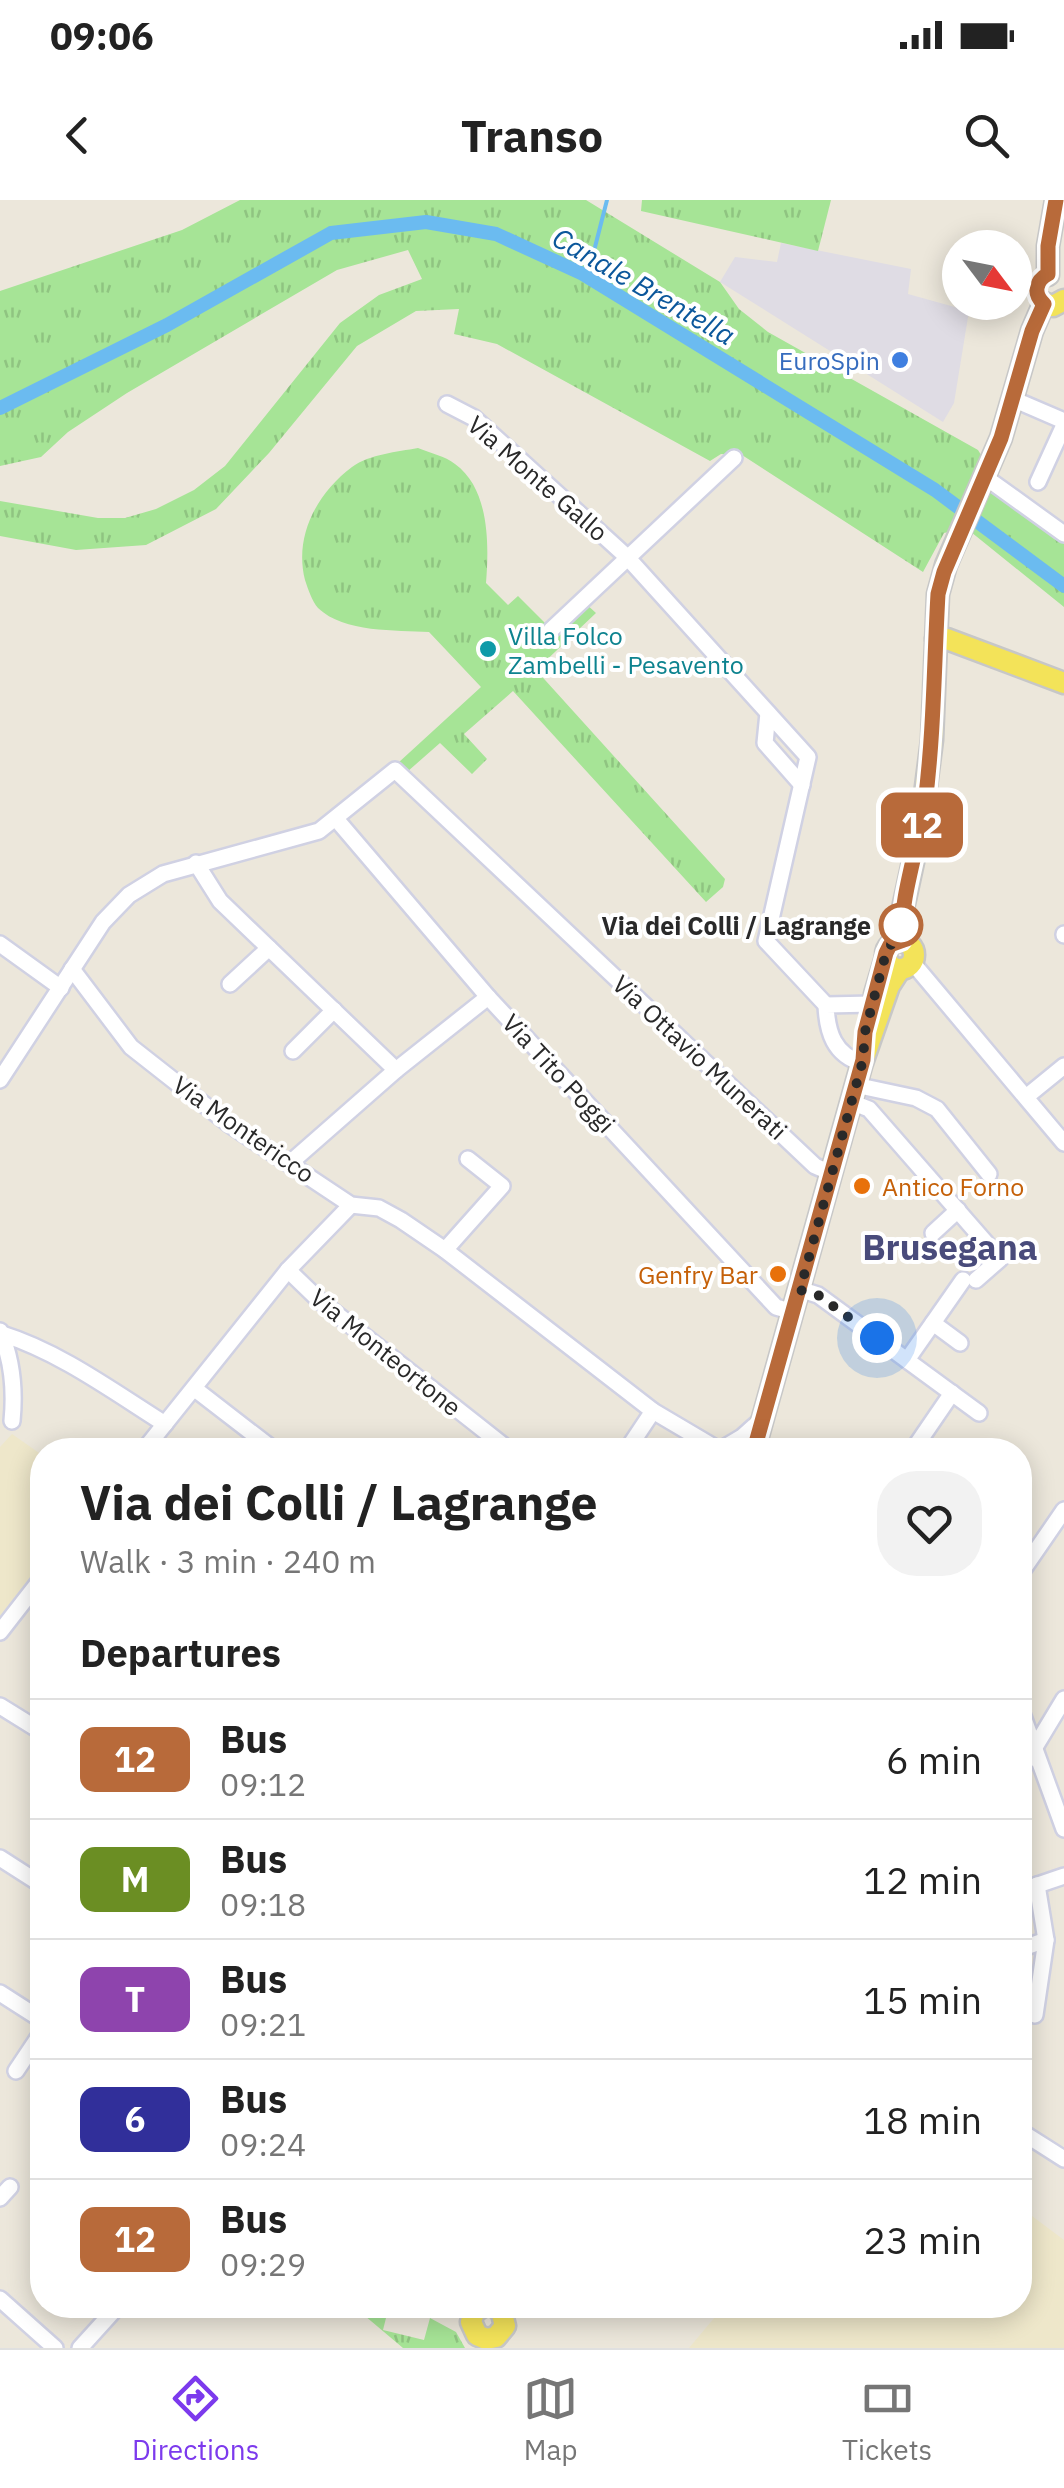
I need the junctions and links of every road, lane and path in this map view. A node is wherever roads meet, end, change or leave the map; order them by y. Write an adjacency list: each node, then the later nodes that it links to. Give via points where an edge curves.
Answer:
1 (1056, 200): 2 (main road, via 1048,246)
2 (1056, 277): 3 (main road, via 1036,288)
3 (1054, 302): 4 (main road, via 1032,331)
4 (1013, 399): 6 (street); 8 (main road)
5 (447, 404): 11 (street, Via Monte Gallo, via 474,418)
6 (1064, 423): 9 (street)
7 (734, 458): 11 (street, Via Monte Gallo)
8 (984, 480): 10 (street); 13 (main road, via 946,565)
9 (1038, 482)
10 (1064, 534)
11 (627, 557): 12 (street, Via Monte Gallo); 15 (street, Via Monte Gallo)
12 (551, 630)
13 (936, 638): 14 (main road); 21 (main road, via 922,825 902,912 901,941 912,948)
14 (1064, 684)
15 (768, 714): 16 (street, Via Monte Gallo, via 764,744); 16 (street, Via Monte Gallo, via 808,758)
16 (802, 785): 27 (street, Via Monte Gallo, via 766,941)
17 (337, 820): 18 (street, via 302,837); 25 (street, Via Tito Poggi); 39 (street, Via Ottavio Munerati, via 398,772 815,1166)
18 (196, 863): 20 (street, via 220,901); 22 (street, via 129,896)
19 (0, 944): 24 (street)
20 (269, 948): 23 (street); 28 (street)
21 (899, 963): 26 (main road); 30 (main road); 35 (street)
22 (72, 969): 24 (street); 38 (street, Via Montericco, via 131,1047)
23 (230, 984)
24 (60, 988): 33 (street)
25 (488, 997): 32 (street); 47 (street, Via Tito Poggi, via 776,1306)
26 (873, 1004): 27 (street); 30 (main road)
27 (826, 1006): 30 (street, Via Monte Gallo, via 837,1047)
28 (334, 1010): 29 (street); 32 (street)
29 (293, 1052)
30 (862, 1062): 34 (main road)
31 (1064, 1066): 35 (street)
32 (396, 1070): 38 (street)
33 (0, 1080)
34 (853, 1094): 39 (main road); 40 (street, via 916,1098 937,1109); 42 (street)
35 (1026, 1097): 36 (street)
36 (1064, 1143)
37 (468, 1159): 44 (street, via 502,1186)
38 (290, 1162): 41 (street, Via Montericco)
39 (831, 1173): 46 (main road)
40 (990, 1174)
41 (351, 1204): 44 (street, Via Montericco, via 379,1208); 45 (street, Via Monteortone)
42 (958, 1210): 43 (street); 48 (street, via 1000,1259 969,1280)
43 (932, 1233)
44 (445, 1250): 54 (street, Via Montericco)
45 (288, 1270): 52 (street); 61 (street, Via Monteortone)
46 (800, 1290): 47 (main road); 51 (street, via 818,1295)
47 (793, 1312): 56 (main road)
48 (934, 1323): 50 (street); 51 (street)
49 (1, 1333): 57 (street); 58 (street)
50 (960, 1343)
51 (907, 1360): 53 (street)
52 (195, 1390): 58 (street); 60 (street)
53 (952, 1393): 55 (street); 66 (street)
54 (653, 1411): 62 (street); 63 (street, Via Montericco)
55 (979, 1413)
56 (764, 1416): 64 (street, Via Montericco); 65 (main road)
57 (12, 1421)
58 (166, 1424): 59 (street)
59 (154, 1438)
60 (258, 1438)
61 (494, 1438)
62 (635, 1438)
63 (699, 1438)
64 (742, 1438)
65 (758, 1438)
66 (921, 1438)
67 (1064, 1510): 68 (street)
68 (1032, 1557)
69 (30, 1593): 70 (street)
70 (0, 1632)
71 (1064, 1699): 75 (street)
72 (0, 1706): 73 (street)
73 (30, 1725)
74 (1032, 1735): 75 (street)
75 (1036, 1744): 76 (street); 77 (street)
76 (1032, 1751)
77 (1064, 1828)
78 (0, 1858): 80 (street)
79 (1064, 1876): 81 (street)
80 (30, 1877)
81 (1038, 1885): 82 (street); 83 (street)
82 (1032, 1887)
83 (1046, 1940): 84 (street); 87 (street)
84 (1032, 1945)
85 (0, 1994): 86 (street)
86 (30, 2013)
87 (1036, 2015)
88 (30, 2050): 89 (street)
89 (16, 2071)
90 (1032, 2139): 91 (street)
91 (1064, 2160)
92 (0, 2299): 97 (street)
93 (108, 2318): 98 (street)
94 (472, 2318): 96 (main road)
95 (495, 2318): 96 (main road, via 491,2339)
96 (478, 2342)
97 (55, 2348)
98 (80, 2348)

